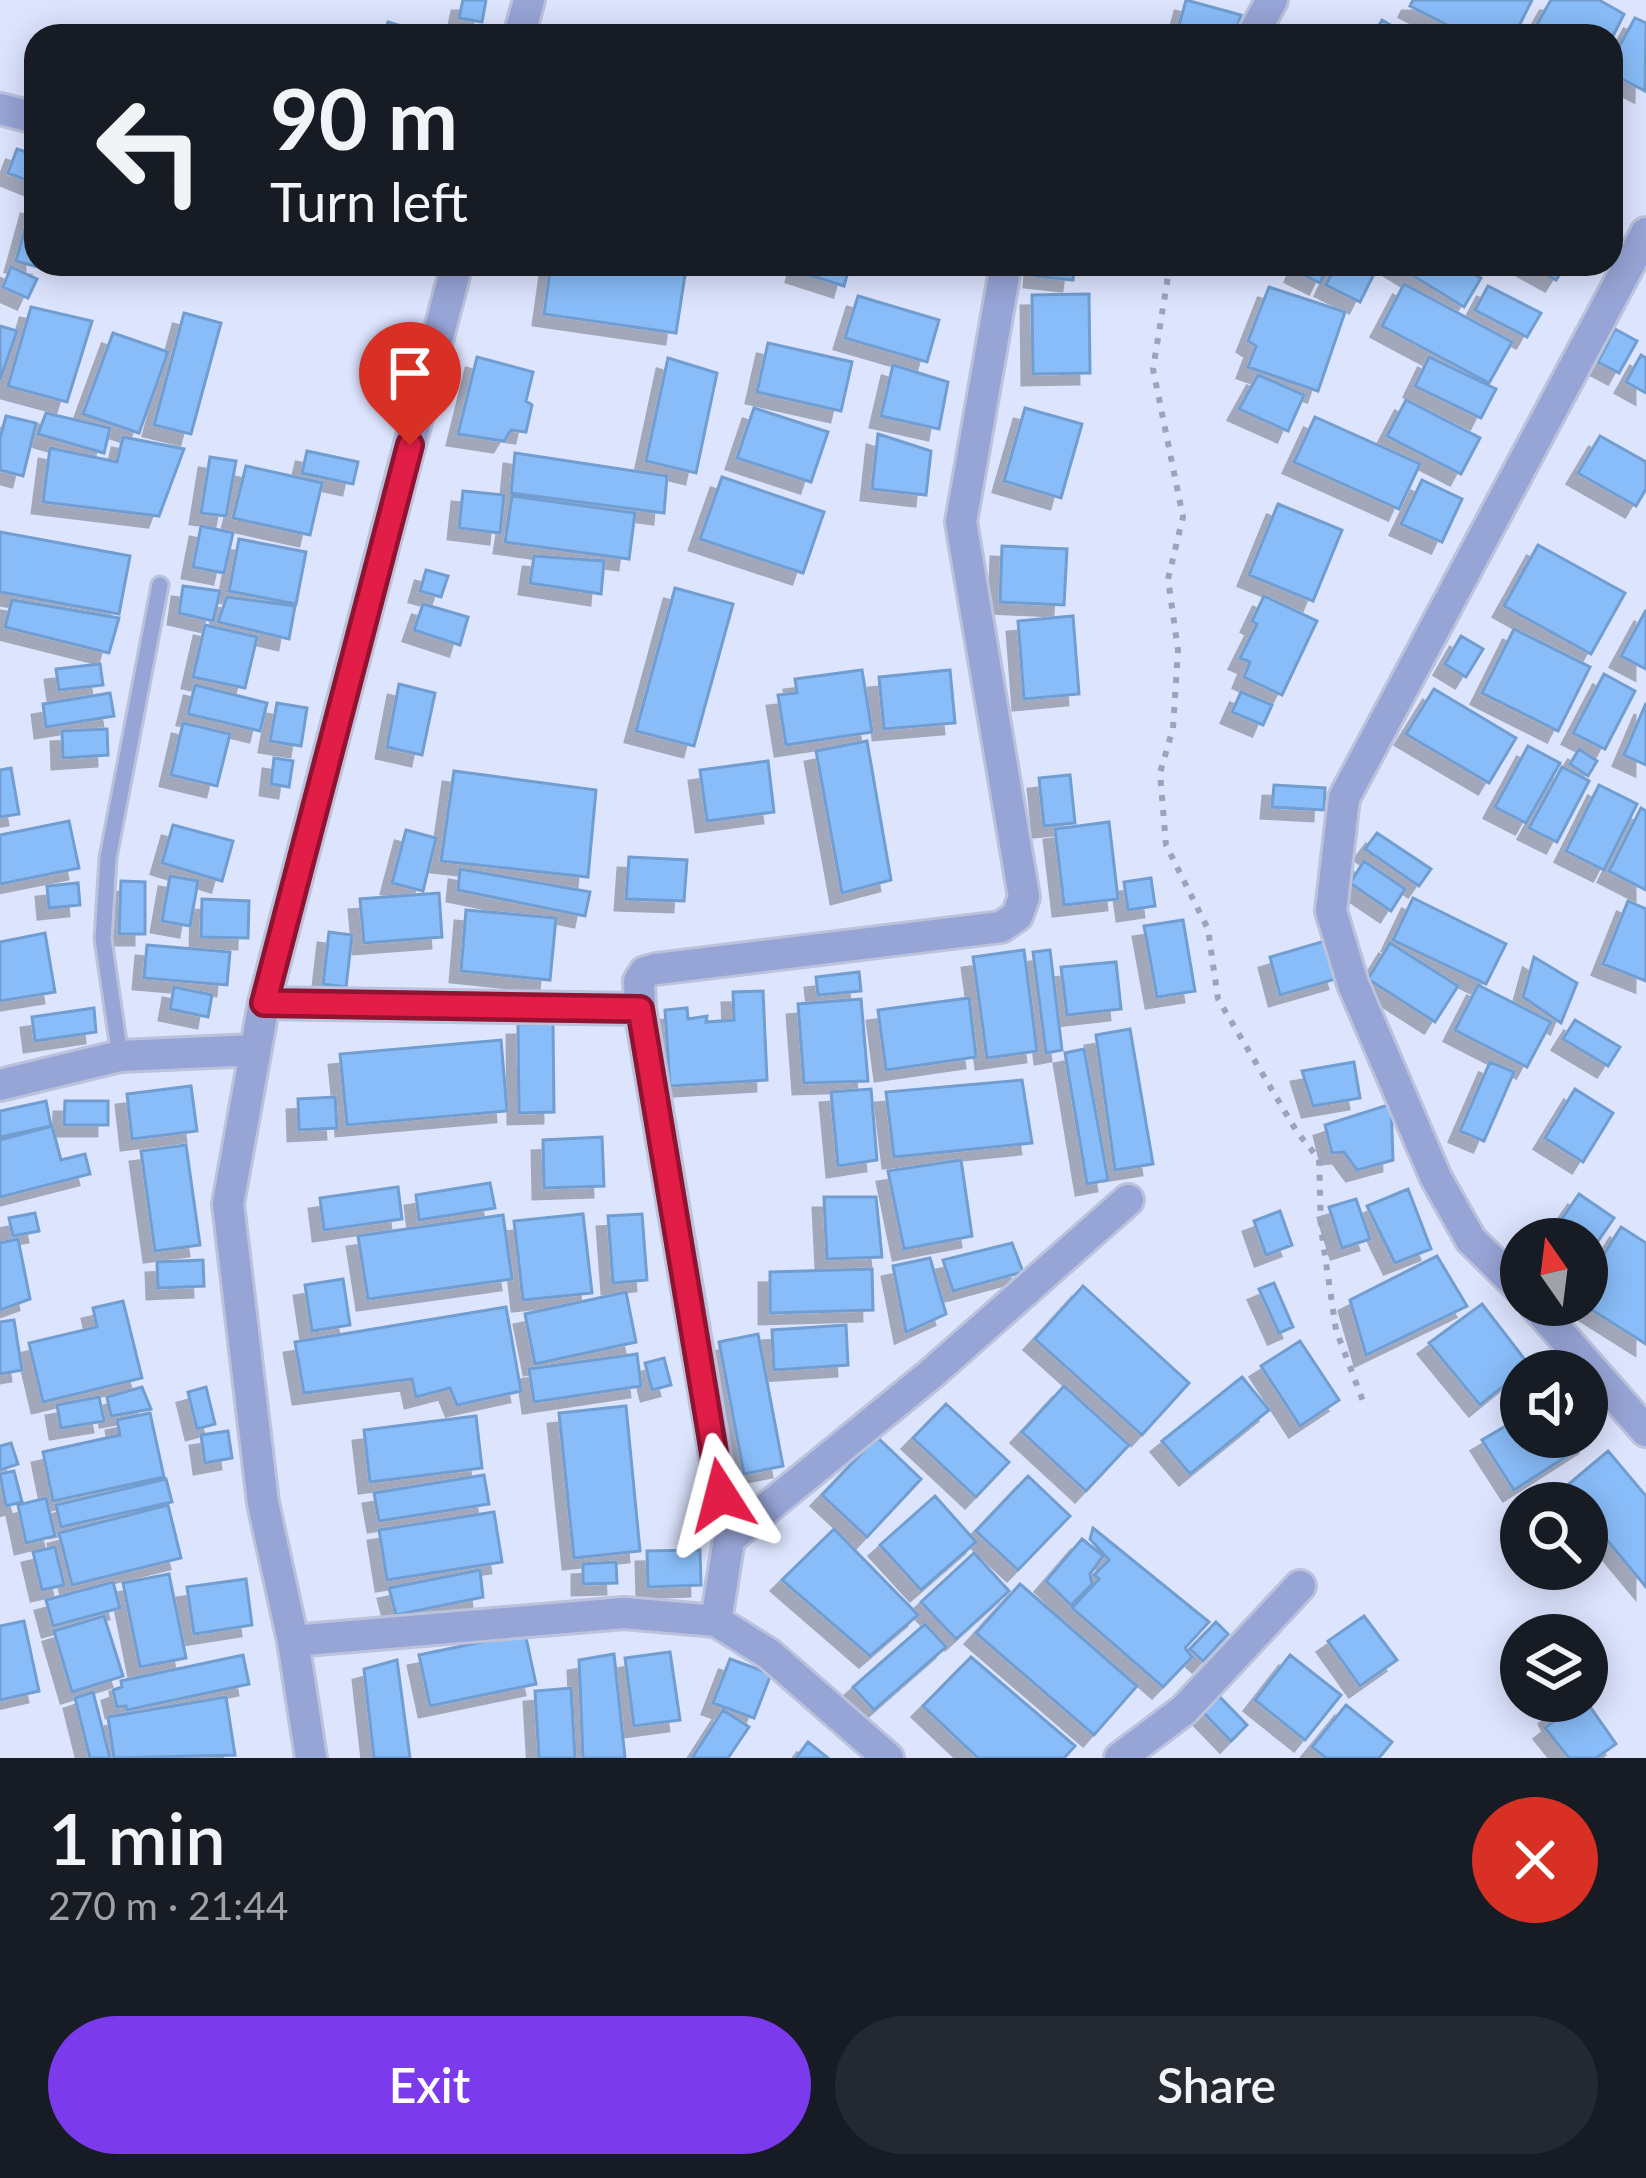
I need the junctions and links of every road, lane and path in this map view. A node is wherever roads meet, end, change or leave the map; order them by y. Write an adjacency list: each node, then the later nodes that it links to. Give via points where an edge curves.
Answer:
1 (1646, 233): 12 (street, via 1344,798 1331,911 1353,984 1436,1178 1471,1240)
2 (454, 276): 6 (street)
3 (1004, 276): 7 (street, via 961,522 1024,897 1017,916 1001,927 645,972)
4 (1168, 276): 14 (path, via 1153,369 1183,518 1168,579 1178,650 1160,773 1166,844 1208,928 1218,999 1319,1159 1336,1330)
5 (160, 585): 9 (lane, via 108,857 103,939)
6 (264, 1003): 7 (street); 8 (street)
7 (640, 1009): 16 (street)
8 (255, 1050): 9 (street); 19 (street, via 228,1204 262,1503)
9 (120, 1056): 10 (street)
10 (0, 1085)
11 (1128, 1200): 16 (street)
12 (1500, 1268)
13 (1553, 1326): 15 (street)
14 (1364, 1404)
15 (1646, 1431)
16 (729, 1539): 18 (street)
17 (1300, 1586): 22 (street, via 1184,1711)
18 (716, 1621): 19 (street, via 624,1612); 21 (street, via 770,1654)
19 (293, 1641): 20 (street)
20 (311, 1758)
21 (888, 1758)
22 (1120, 1758)

